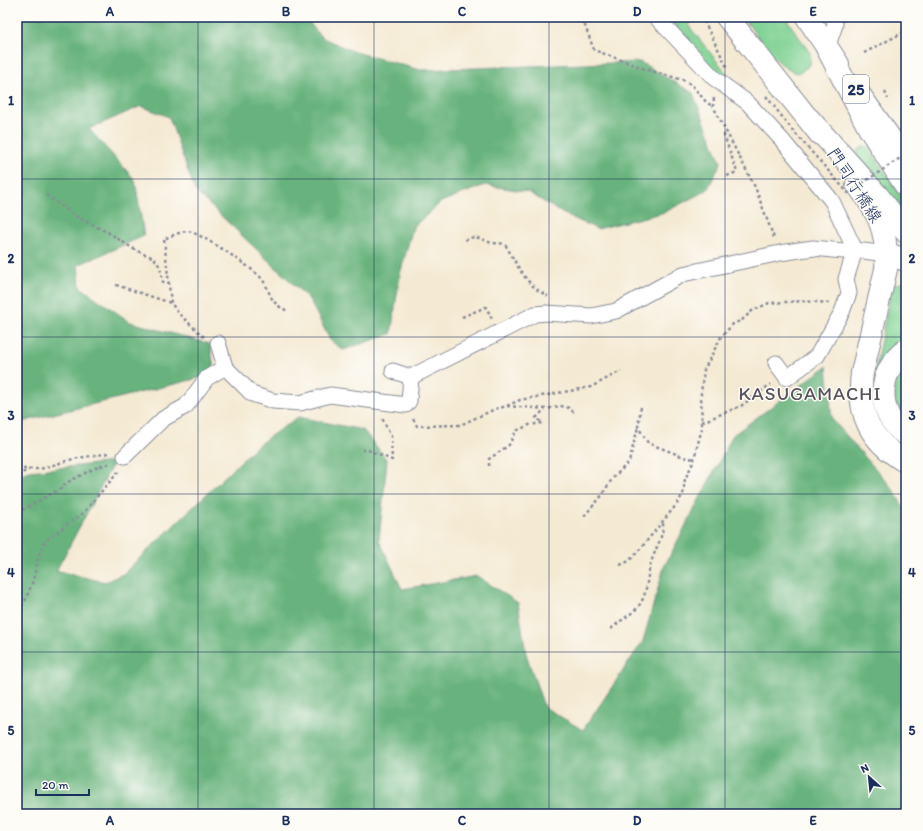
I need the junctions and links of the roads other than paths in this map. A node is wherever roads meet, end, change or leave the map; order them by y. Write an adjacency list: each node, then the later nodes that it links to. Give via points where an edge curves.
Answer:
1 (656, 17): 10 (street, via 717,81 748,103 782,140 832,201)
2 (727, 17): 6 (main road, 門司行橋線)
3 (807, 17): 5 (main road, 25)
4 (834, 17): 5 (street, via 835,24)
5 (827, 48): 7 (main road, 25); 8 (main road, via 869,128)
6 (810, 119): 9 (main road); 11 (main road, 門司行橋線, via 872,206)
7 (906, 161)
8 (906, 186)
9 (906, 232)
10 (855, 250): 11 (street); 15 (street, via 846,279 849,293 846,303 817,356 787,378); 17 (street, via 813,248 683,274 616,311 591,316 535,314)
11 (896, 257): 20 (main road, 門司行橋線, via 886,269 860,390 861,402 875,437 885,448)
12 (219, 346): 14 (street)
13 (906, 350): 18 (main road, via 886,373 883,386 887,411)
14 (225, 367): 17 (street, via 252,394 273,402 311,402 330,395 406,405 409,401); 19 (street, via 207,378 186,406 163,419)
15 (780, 368)
16 (393, 371): 17 (street)
17 (411, 377)
18 (906, 435)
19 (125, 456)
20 (906, 462)

